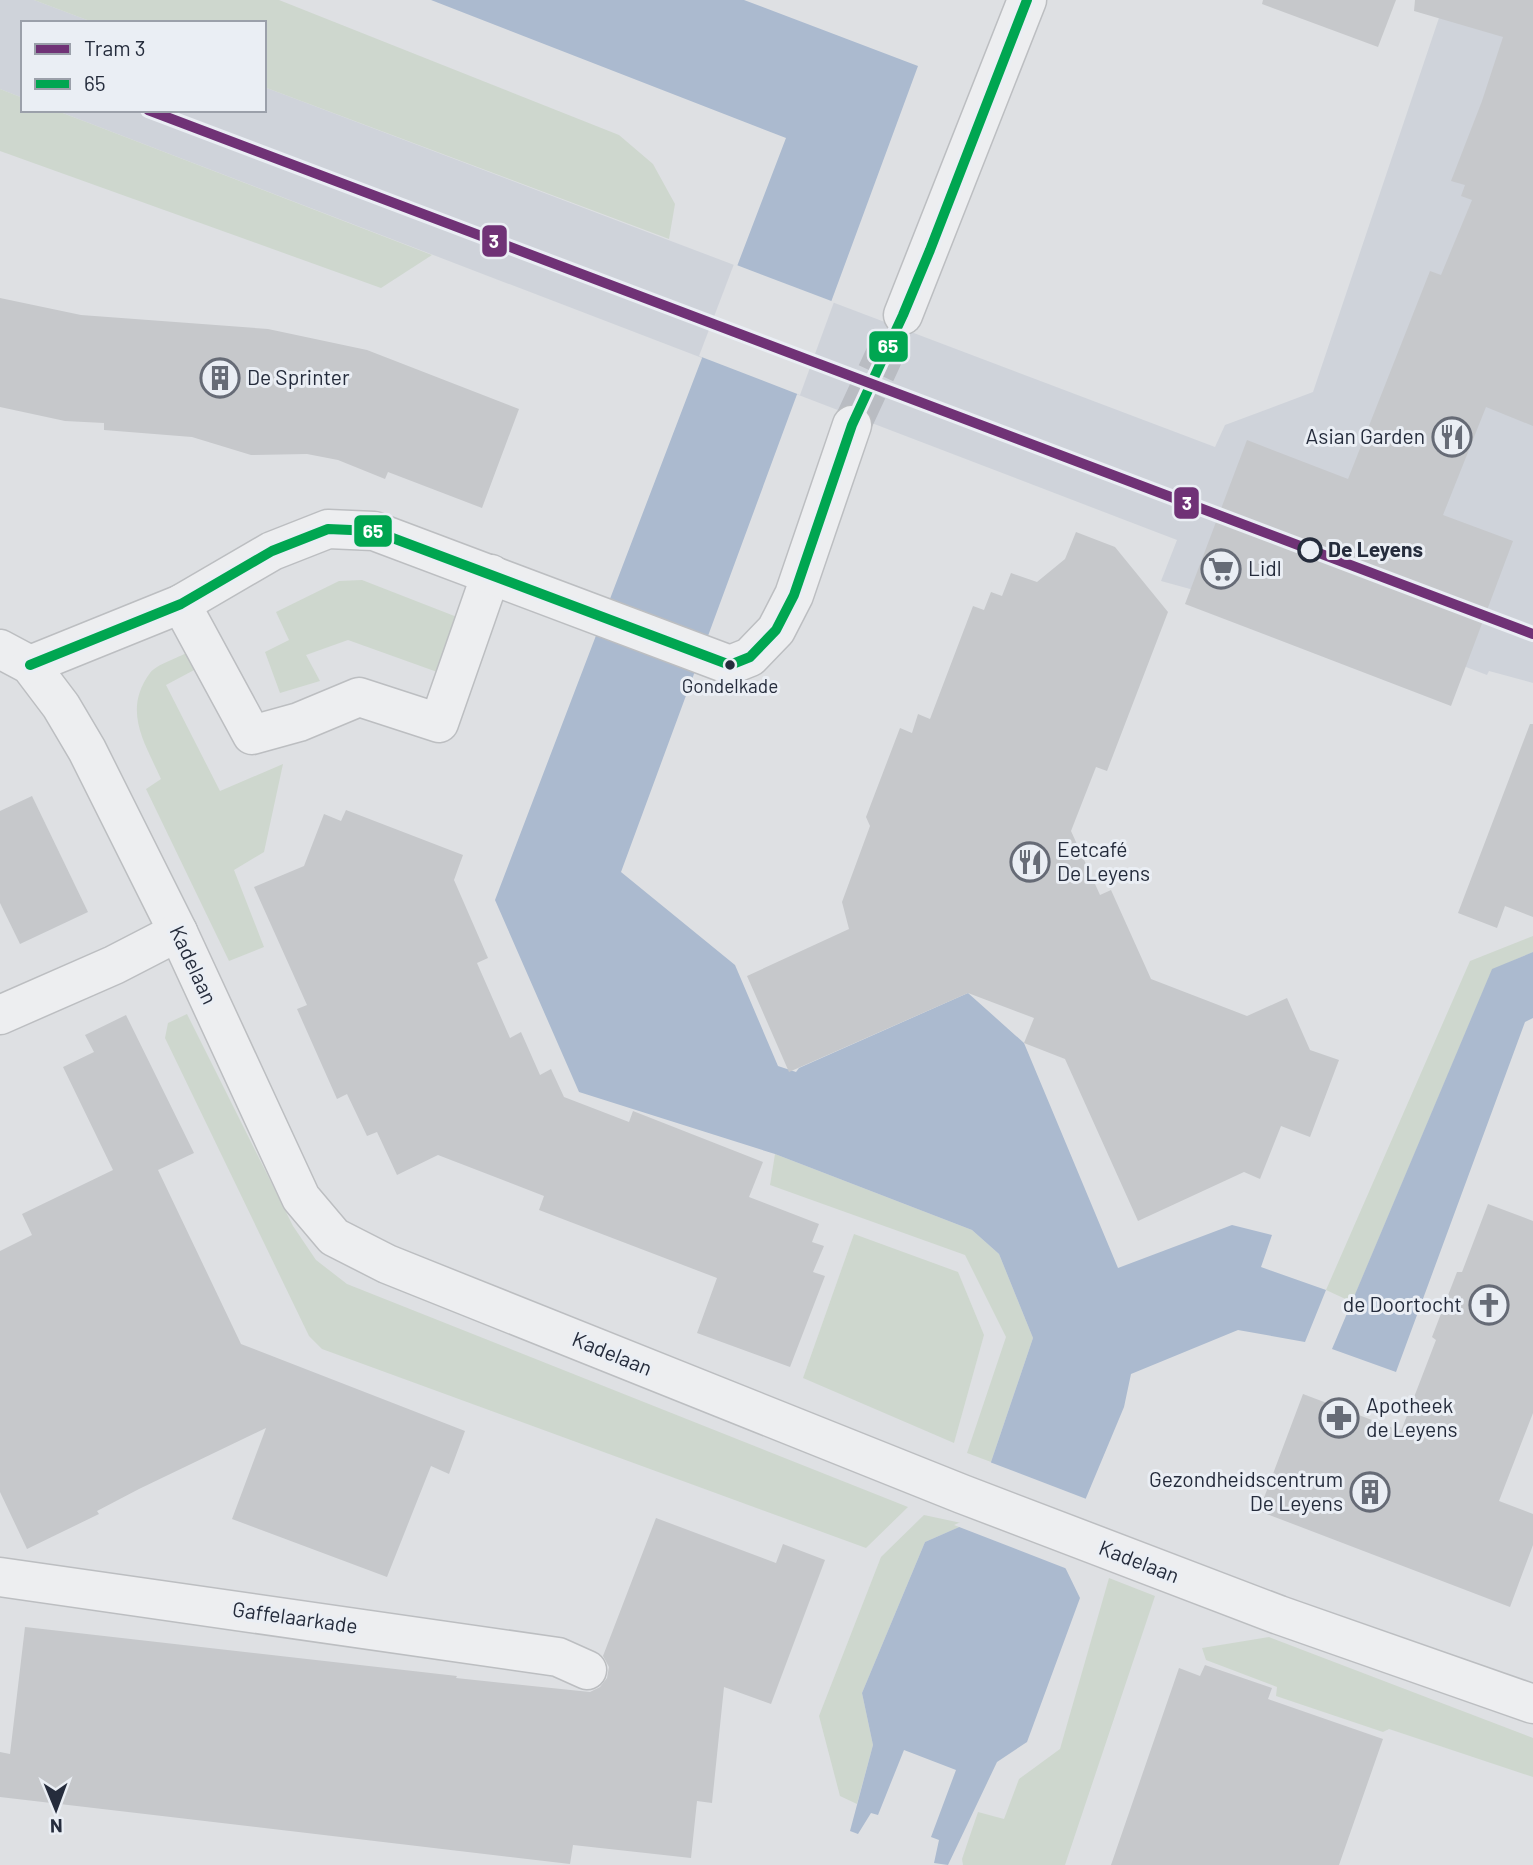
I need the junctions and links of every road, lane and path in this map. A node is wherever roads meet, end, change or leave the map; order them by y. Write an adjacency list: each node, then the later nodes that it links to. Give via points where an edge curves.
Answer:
1 (1018, 2): 2 (street)
2 (903, 315)
3 (852, 425): 4 (street, via 794,595 776,630 750,657 730,666)
4 (491, 574): 5 (street, via 374,531 328,530 272,551); 5 (street, via 439,723 359,697 252,735)
5 (181, 604): 6 (street)
6 (15, 657): 7 (street, Kadelaan, via 61,706)
7 (178, 932): 8 (street); 11 (street, Kadelaan, via 301,1198 334,1237 387,1264 889,1464 1279,1615)
8 (0, 1015)
9 (0, 1577): 10 (street, Gaffelaarkade, via 558,1657)
10 (587, 1670)
11 (1533, 1704)

